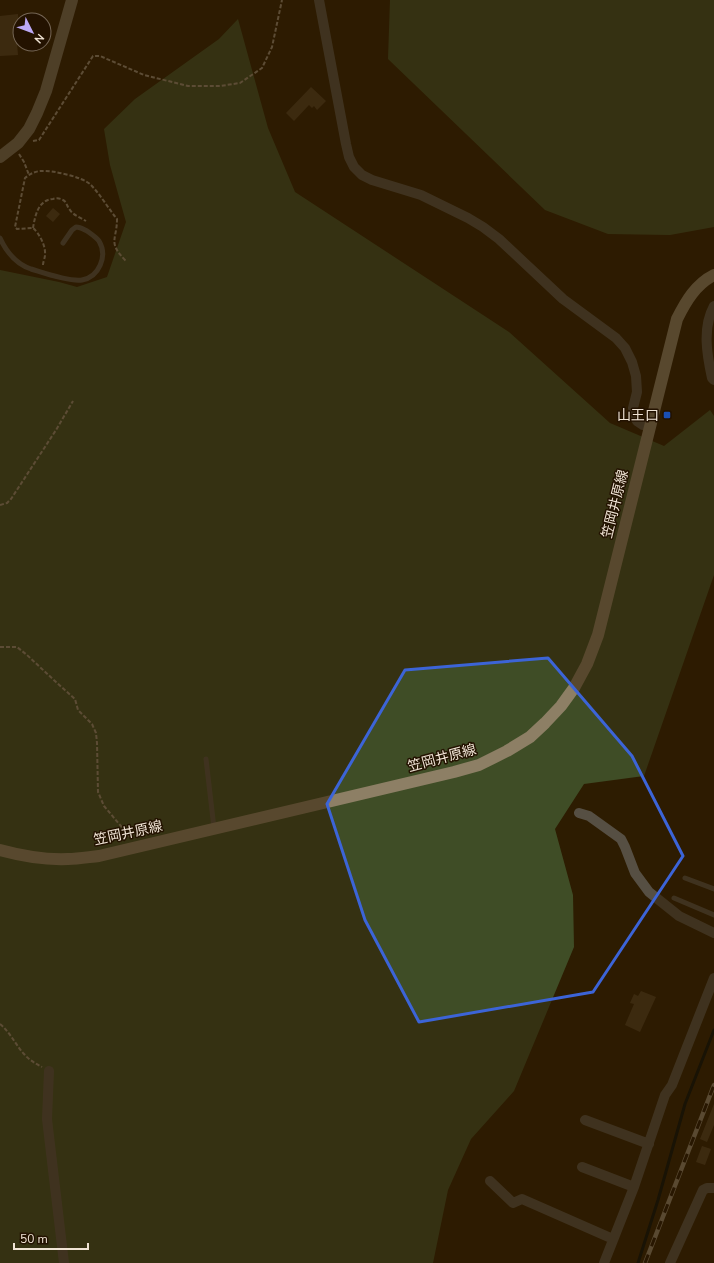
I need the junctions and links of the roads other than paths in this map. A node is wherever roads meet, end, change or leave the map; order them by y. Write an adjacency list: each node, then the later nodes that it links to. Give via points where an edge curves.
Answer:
1 (72, 0): 3 (street, via 46,91 37,113 18,143)
2 (319, 0): 9 (street, via 346,144 354,167 372,180 421,195 483,227 500,239 563,299 616,338 625,348 636,376 634,415 637,421)
3 (0, 157)
4 (0, 238): 5 (lane, via 17,262 26,268 74,280 88,278 98,270 102,250 99,241 92,234 76,227)
5 (62, 243)
6 (714, 275): 9 (main road, 笠岡井原線, via 696,287 677,319)
7 (714, 306): 8 (street, via 708,322 707,342)
8 (714, 380)
9 (650, 427): 12 (main road, 笠岡井原線, via 598,635 587,664 561,706 530,737 479,765)
10 (206, 759): 12 (lane)
11 (579, 813): 18 (street, via 589,816 621,839 635,874 649,892 679,916)
12 (214, 829): 13 (main road, 笠岡井原線, via 99,856 42,859)
13 (0, 850)
14 (685, 878): 15 (lane)
15 (714, 889)
16 (674, 898): 17 (lane)
17 (714, 915)
18 (713, 931)
19 (714, 978): 22 (street, via 672,1085 665,1095)
20 (49, 1071): 28 (street, via 47,1119)
21 (585, 1120): 22 (street)
22 (648, 1144): 25 (street)
23 (582, 1167): 25 (street)
24 (490, 1181): 27 (street, via 512,1202 522,1199)
25 (634, 1187): 27 (street)
26 (714, 1188): 30 (street, via 702,1190)
27 (613, 1239): 29 (street)
28 (64, 1263)
29 (604, 1263)
30 (670, 1263)

